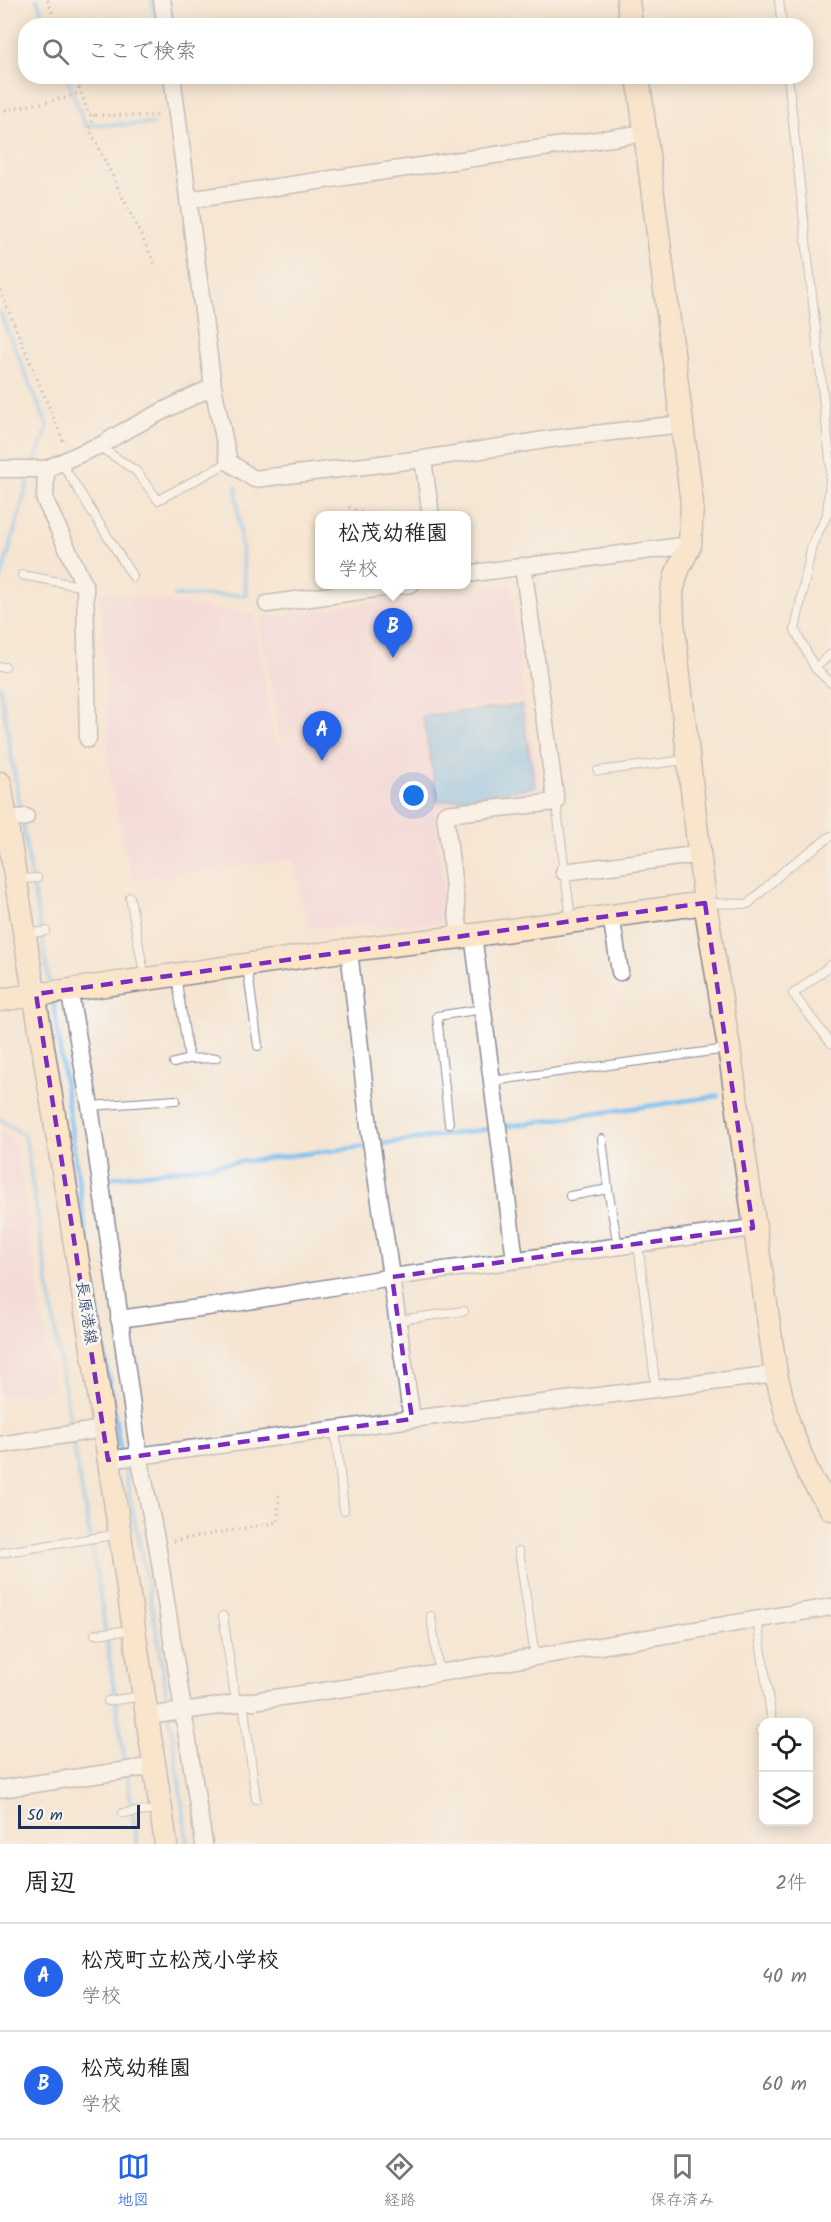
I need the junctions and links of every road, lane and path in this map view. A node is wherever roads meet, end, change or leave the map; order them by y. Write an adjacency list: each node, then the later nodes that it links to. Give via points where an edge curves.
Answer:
1 (48, 0): 5 (path)
2 (162, 0): 6 (street)
3 (628, 0): 7 (street)
4 (779, 0): 8 (lane)
5 (54, 18)
6 (165, 18)
7 (631, 18)
8 (781, 18)
9 (78, 84): 13 (path)
10 (173, 84): 18 (street)
11 (639, 84): 17 (street)
12 (789, 84): 40 (lane, via 831,468 827,515 812,546 795,630)
13 (81, 92): 14 (path); 15 (path, via 89,115)
14 (6, 110)
15 (94, 115): 16 (path); 19 (path, via 90,130)
16 (159, 116)
17 (645, 133): 18 (street); 22 (street)
18 (188, 200): 21 (street)
19 (155, 264)
20 (0, 290): 26 (path)
21 (213, 387): 23 (street, via 112,437); 25 (street)
22 (682, 424): 24 (street); 31 (street, via 692,503)
23 (100, 447): 25 (lane, via 136,471 158,501); 26 (street)
24 (423, 459): 25 (street, via 254,479); 30 (street)
25 (229, 462)
26 (59, 463): 27 (street); 35 (lane); 36 (street, via 45,500)
27 (0, 469)
28 (349, 507): 29 (path)
29 (360, 511)
30 (430, 511)
31 (690, 545): 32 (street); 43 (street, via 672,592)
32 (523, 566): 33 (street); 46 (street)
33 (471, 573)
34 (22, 575): 36 (lane)
35 (133, 577)
36 (85, 587): 42 (street)
37 (381, 589): 38 (street)
38 (267, 604)
39 (831, 654): 40 (lane)
40 (815, 668): 41 (lane)
41 (831, 683)
42 (88, 739)
43 (689, 759): 44 (lane); 48 (street)
44 (598, 771)
45 (0, 783): 61 (street, 長原港線, via 16,818 36,932)
46 (555, 802): 49 (lane); 54 (street, via 445,814)
47 (831, 836): 51 (lane, via 748,904)
48 (701, 854): 49 (street); 51 (street)
49 (564, 872): 53 (lane)
50 (130, 897): 60 (lane)
51 (705, 903): 52 (street); 66 (street)
52 (611, 915): 53 (street); 58 (street)
53 (571, 920): 54 (street)
54 (466, 935): 55 (street); 63 (street)
55 (349, 950): 56 (street); 81 (street, via 369,1127)
56 (247, 965): 59 (street); 65 (lane)
57 (831, 965): 64 (lane, via 793,994)
58 (620, 972)
59 (176, 975): 60 (street); 68 (lane)
60 (145, 979): 61 (street)
61 (52, 992): 62 (street); 72 (street); 88 (street, 長原港線)
62 (0, 1000)
63 (483, 1009): 70 (street); 73 (lane, via 437,1016)
64 (831, 1043)
65 (258, 1046)
66 (729, 1048): 70 (lane); 77 (street)
67 (216, 1058): 68 (lane)
68 (189, 1059): 69 (lane)
69 (174, 1063)
70 (492, 1081): 80 (street)
71 (176, 1100): 72 (lane)
72 (90, 1106): 83 (street)
73 (449, 1124)
74 (602, 1139): 75 (lane)
75 (608, 1189): 76 (lane); 79 (lane)
76 (570, 1196)
77 (753, 1228): 78 (street); 85 (street)
78 (638, 1243): 79 (street); 86 (lane)
79 (618, 1246): 80 (street)
80 (515, 1260): 81 (street)
81 (392, 1277): 83 (street); 84 (street)
82 (464, 1311): 84 (lane)
83 (119, 1319): 91 (street)
84 (398, 1320): 87 (street)
85 (776, 1374): 86 (street); 94 (street, via 789,1425 809,1475)
86 (656, 1390): 87 (street)
87 (412, 1419): 89 (street)
88 (103, 1429): 90 (street); 92 (street, 長原港線)
89 (335, 1430): 91 (street); 95 (lane)
90 (0, 1445)
91 (139, 1456): 92 (street); 97 (street)
92 (108, 1460): 96 (street, 長原港線)
93 (279, 1495): 97 (path, via 278,1522)
94 (831, 1509)
95 (344, 1510)
96 (120, 1534): 99 (lane); 104 (street, 長原港線)
97 (157, 1544): 111 (street)
98 (519, 1551): 106 (lane)
99 (0, 1553)
100 (831, 1607): 103 (street)
101 (223, 1616): 109 (lane)
102 (431, 1616): 107 (lane)
103 (757, 1619): 106 (street); 112 (lane)
104 (135, 1630): 105 (lane); 110 (street, 長原港線)
105 (95, 1634)
106 (535, 1656): 107 (street)
107 (439, 1672): 109 (street)
108 (108, 1701): 110 (lane)
109 (240, 1703): 111 (street); 115 (lane)
110 (147, 1706): 111 (street); 113 (street, 長原港線)
111 (182, 1711): 119 (street)
112 (771, 1718)
113 (155, 1766): 114 (street); 116 (street, 長原港線)
114 (0, 1789)
115 (256, 1799)
116 (161, 1810): 117 (lane); 118 (street, 長原港線)
117 (123, 1813)
118 (166, 1844)
119 (204, 1844)

